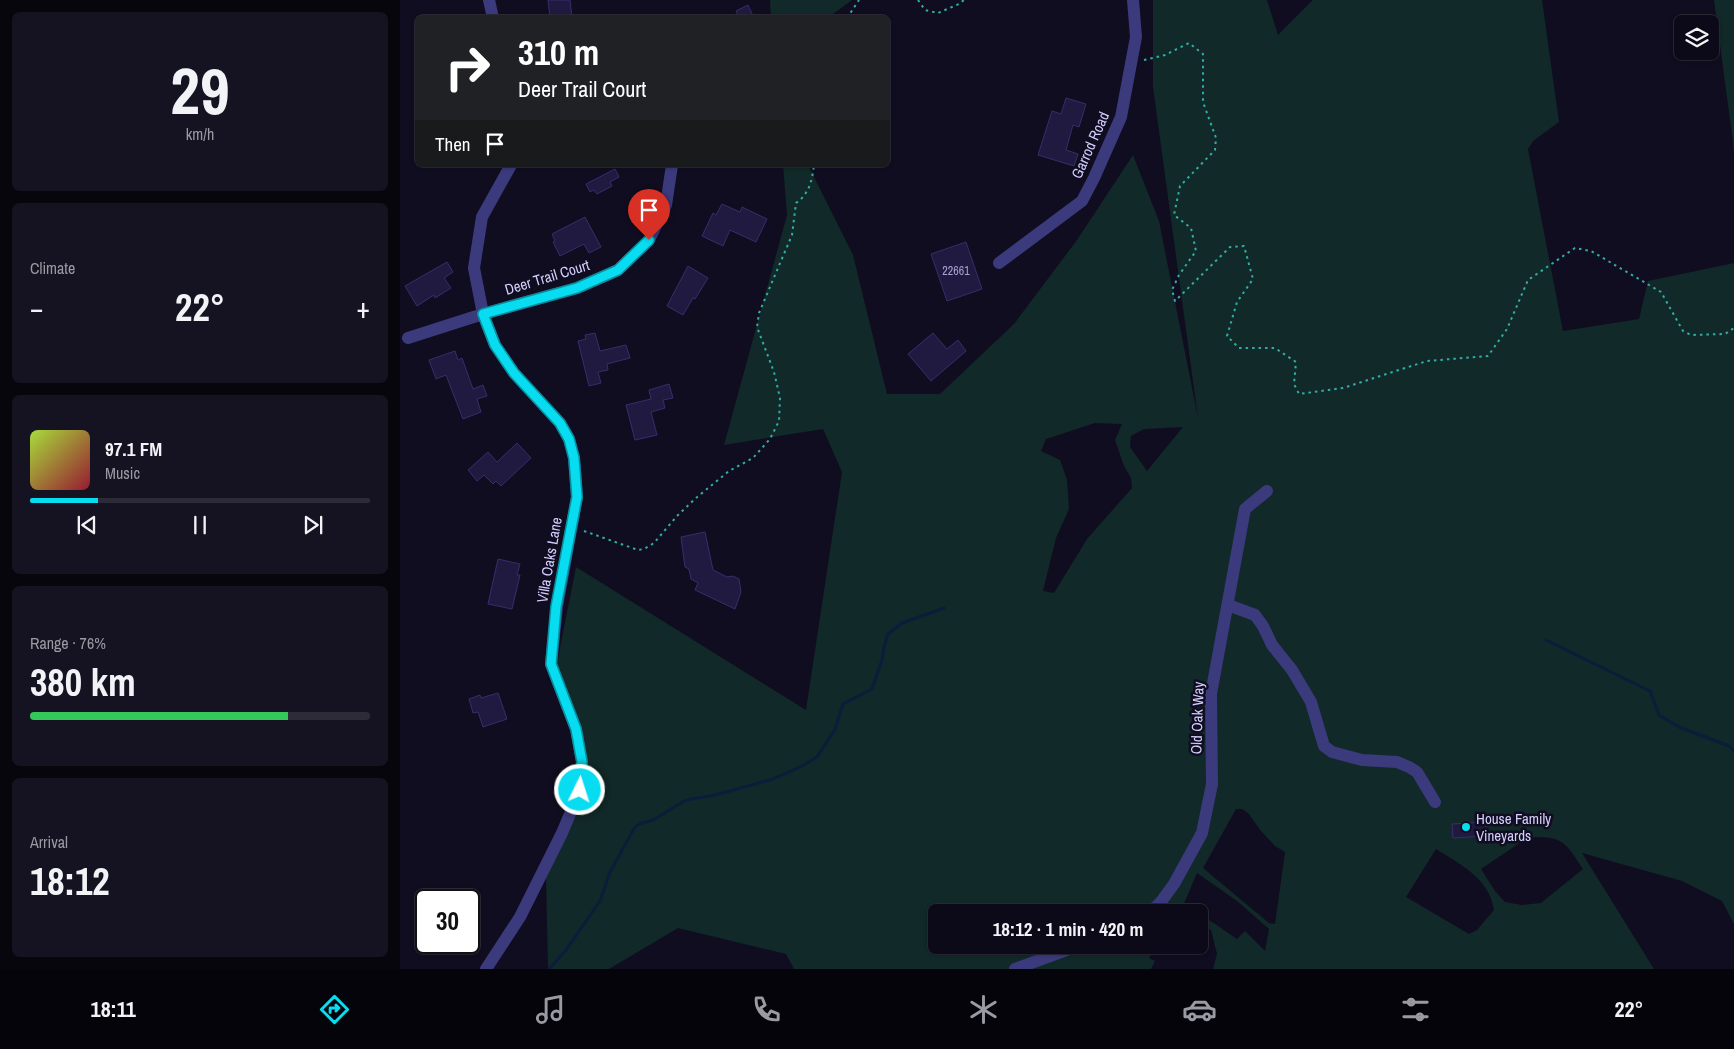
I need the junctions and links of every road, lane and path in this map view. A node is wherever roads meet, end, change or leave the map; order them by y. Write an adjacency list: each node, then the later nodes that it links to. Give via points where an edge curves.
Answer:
1 (489, 0): 6 (street)
2 (860, 0): 7 (path)
3 (918, 0): 4 (path, via 925,10 938,13)
4 (964, 0)
5 (1133, 0): 8 (street, Garrod Road, via 1136,37)
6 (492, 15)
7 (849, 15)
8 (1131, 63): 12 (street, Garrod Road, via 1121,117 1082,201); 14 (path, via 1165,55 1189,43 1203,54 1203,102 1216,138 1215,150 1180,186 1174,215 1191,228 1196,251 1172,290 1175,301 1230,247 1244,246 1253,279 1237,302 1227,336 1239,348 1275,348 1296,362 1294,384 1299,394 1343,388 1427,361 1488,356 1507,330 1528,280 1575,248 1591,251 1662,292 1683,331 1691,335 1725,334)
9 (509, 167): 13 (street, Villa Oaks Lane, via 482,216 474,268)
10 (672, 167): 13 (street, Deer Trail Court, via 666,205 649,240 618,270 577,288)
11 (814, 167): 17 (path, via 805,197 796,203 792,235 759,313 757,327 780,398 779,420 770,439 753,458 729,471 696,498 644,550)
12 (1000, 263)
13 (483, 314): 15 (street, Deer Trail Court); 17 (street, Villa Oaks Lane, via 495,345 514,373 560,423 569,439 577,497)
14 (1734, 328)
15 (408, 338)
16 (1267, 491): 18 (street, Old Oak Way, via 1245,509)
17 (572, 527): 22 (street, Villa Oaks Lane, via 556,607 551,664 576,729 582,762 580,790 520,917)
18 (1228, 605): 19 (street, via 1255,615 1263,626 1272,645 1311,702 1324,746 1332,752 1362,760 1397,762 1410,767 1417,772); 20 (street, Old Oak Way, via 1211,694 1212,784 1202,833 1174,884)
19 (1435, 802)
20 (1159, 904)
21 (1055, 954): 23 (street)
22 (486, 969)
23 (1014, 969)

